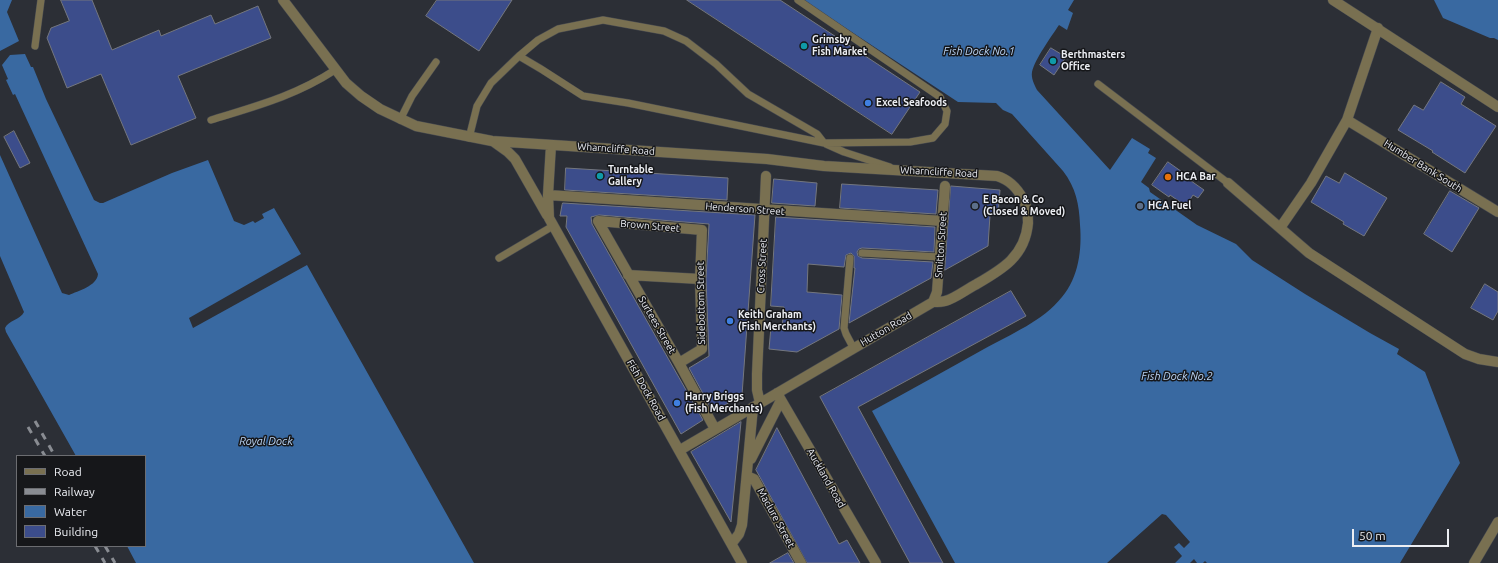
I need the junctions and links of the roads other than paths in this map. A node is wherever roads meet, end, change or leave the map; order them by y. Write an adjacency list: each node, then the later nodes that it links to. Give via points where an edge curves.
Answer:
1 (41, 0): 6 (lane)
2 (282, 0): 9 (street, Wharncliffe Road)
3 (798, 0): 17 (lane, via 940,97 947,111 945,124 932,138 910,142)
4 (1333, 0): 5 (street)
5 (1378, 28): 11 (street); 14 (street)
6 (35, 46)
7 (519, 56): 15 (lane, via 491,83 477,106); 17 (lane, via 583,96); 17 (lane, via 538,40 558,30 603,20 664,31 686,41 716,64 748,94 817,134)
8 (436, 62): 13 (lane, via 412,96)
9 (335, 70): 12 (lane, via 284,97); 13 (street, Wharncliffe Road, via 361,96)
10 (1098, 84): 22 (lane)
11 (1498, 107)
12 (211, 120)
13 (400, 120): 15 (street, Wharncliffe Road)
14 (1348, 120): 26 (street, Humber Bank South); 30 (street, via 1311,183)
15 (469, 138): 16 (street, Wharncliffe Road)
16 (492, 141): 18 (street, Wharncliffe Road); 29 (street, Fish Dock Road, via 515,159)
17 (824, 143): 19 (lane)
18 (551, 145): 19 (street, Wharncliffe Road); 24 (street, Fish Dock Road)
19 (898, 170): 21 (street, Wharncliffe Road)
20 (766, 176): 25 (street, Cross Street)
21 (1004, 178): 38 (street, Hutton Road, via 1013,184 1025,202 1027,230 1024,242 1017,254 1000,270 946,301)
22 (1228, 183): 30 (street)
23 (945, 186): 28 (street, Smitton Street)
24 (548, 195): 25 (street, Henderson Street); 29 (street, Fish Dock Road)
25 (764, 210): 28 (street, Henderson Street); 43 (street, Cross Street)
26 (1498, 212)
27 (598, 221): 31 (street, Brown Street); 36 (street, Surtees Street)
28 (942, 221): 33 (street, Smitton Street)
29 (551, 222): 34 (lane); 45 (street, Fish Dock Road)
30 (1280, 228): 40 (street, via 1309,253 1465,354)
31 (702, 230): 37 (street, Sidebottom Street)
32 (862, 253): 33 (lane)
33 (940, 257): 38 (street, Smitton Street, via 937,292)
34 (499, 258)
35 (850, 258): 39 (lane, via 844,328)
36 (628, 275): 37 (street); 41 (street, Surtees Street)
37 (700, 279): 41 (street, Sidebottom Street, via 702,349)
38 (933, 302): 39 (street, Hutton Road)
39 (854, 349): 42 (street, Hutton Road)
40 (1498, 362)
41 (679, 363): 44 (street, Surtees Street)
42 (779, 397): 43 (street, Hutton Road); 46 (street, Cross Street); 52 (street, Auckland Road)
43 (757, 405): 44 (street, Hutton Road); 46 (street, Cross Street)
44 (715, 430): 45 (street, Hutton Road)
45 (680, 450): 49 (street, Fish Dock Road)
46 (748, 464): 47 (street, Cross Street)
47 (747, 476): 49 (street, Cross Street, via 742,525); 51 (street, Maclure Street, via 754,479)
48 (1498, 522): 53 (street)
49 (732, 543): 50 (street, Fish Dock Road)
50 (742, 563)
51 (801, 563)
52 (876, 563)
53 (1474, 563)

